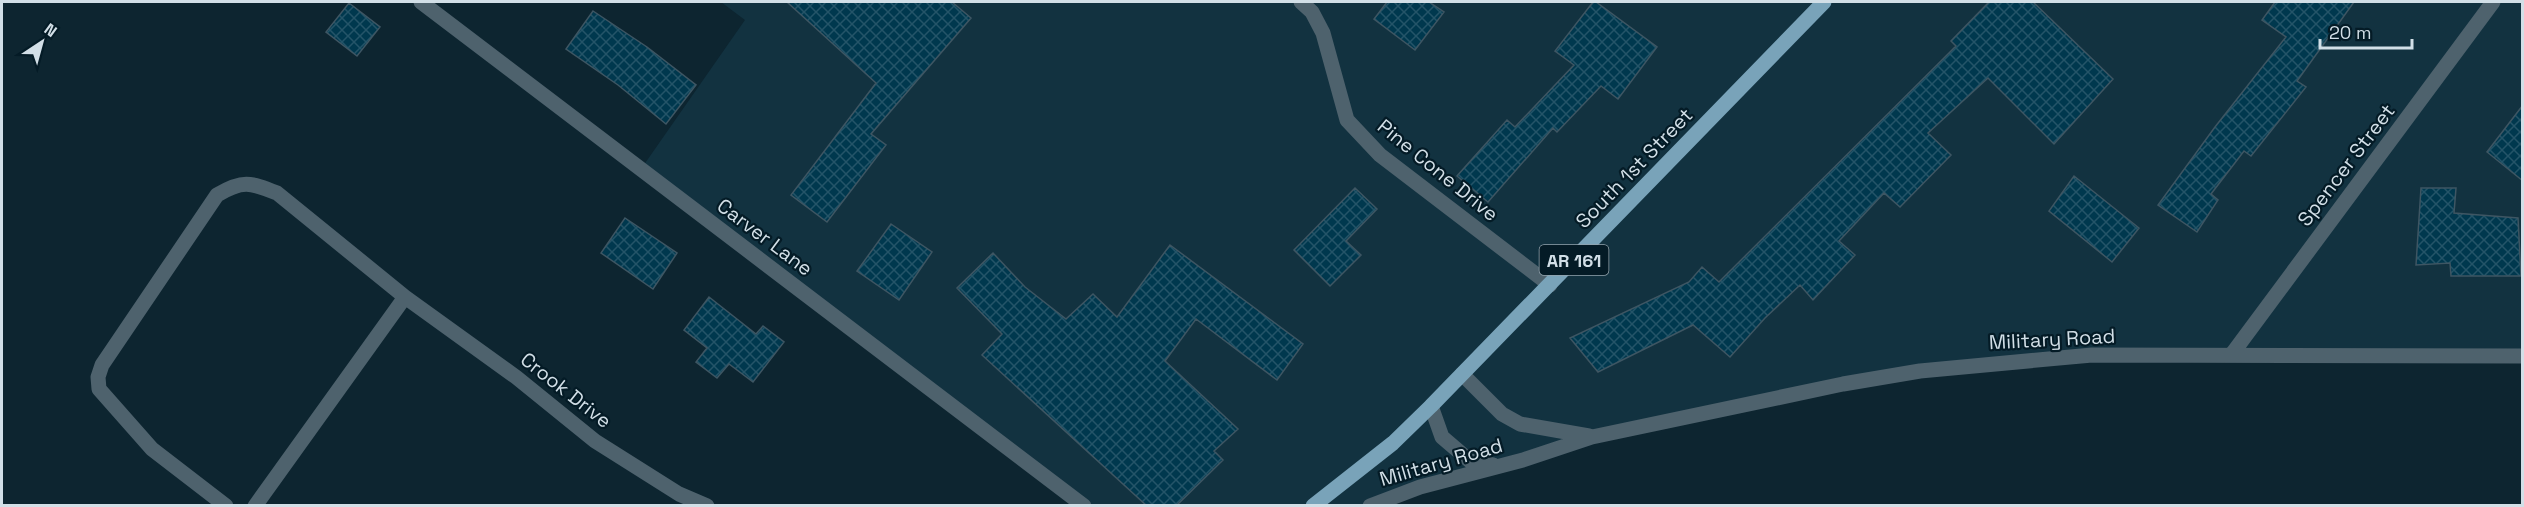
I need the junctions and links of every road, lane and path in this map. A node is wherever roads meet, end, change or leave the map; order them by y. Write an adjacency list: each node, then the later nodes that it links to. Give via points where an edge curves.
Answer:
1 (422, 2): 16 (street, Carver Lane)
2 (1301, 2): 5 (street, Pine Cone Drive, via 1312,12 1323,33 1347,120 1380,155)
3 (1824, 2): 5 (main road, South 1st Street / AR 161)
4 (2493, 2): 7 (street, Spencer Street)
5 (1550, 285): 9 (main road, South 1st Street / AR 161)
6 (405, 297): 13 (street, Crook Drive, via 277,193 256,185 234,185 217,195 102,365 99,389 152,449); 14 (street); 15 (street, Crook Drive, via 516,377 595,441 679,495)
7 (2232, 354): 8 (street, Military Road); 11 (street, Military Road, via 2092,356 1920,370)
8 (2523, 356)
9 (1462, 374): 10 (main road, South 1st Street / AR 161); 11 (street, Military Road, via 1502,414 1520,424)
10 (1431, 406): 12 (street, Military Road, via 1442,437 1470,461 1490,466); 17 (main road, South 1st Street / AR 161)
11 (1592, 437): 12 (street, Military Road)
12 (1523, 460): 18 (street, Military Road, via 1420,487)
13 (226, 506)
14 (255, 506)
15 (707, 506)
16 (1084, 506)
17 (1313, 506)
18 (1370, 506)

